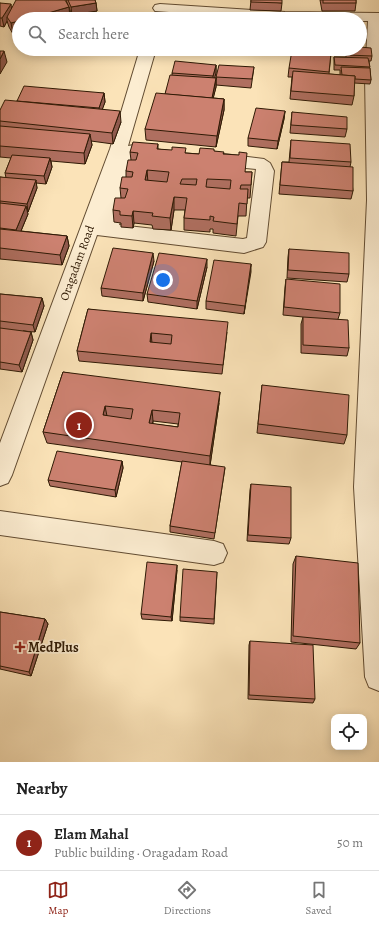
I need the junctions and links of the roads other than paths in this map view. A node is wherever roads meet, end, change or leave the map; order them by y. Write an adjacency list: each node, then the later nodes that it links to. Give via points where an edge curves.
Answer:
1 (159, 9): 2 (street)
2 (213, 12)
3 (367, 17): 4 (street)
4 (377, 17): 6 (street)
5 (147, 56): 8 (street, Oragadam Road, via 134,150)
6 (376, 77): 12 (street, via 376,200 366,487)
7 (196, 157): 8 (street, via 262,165 265,171 256,242 244,246)
8 (99, 229): 9 (street, Oragadam Road)
9 (0, 475)
10 (0, 523): 11 (street)
11 (214, 553)
12 (379, 677)

